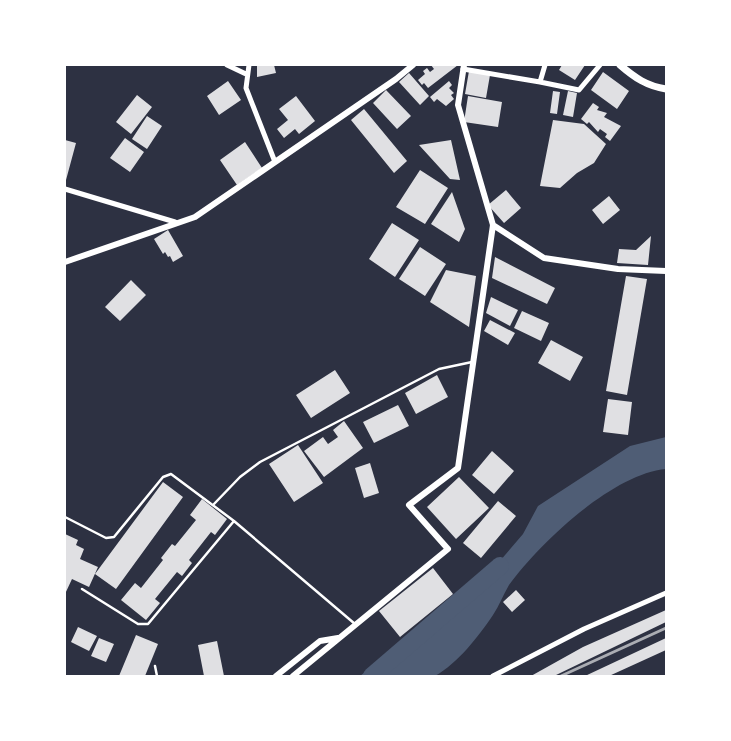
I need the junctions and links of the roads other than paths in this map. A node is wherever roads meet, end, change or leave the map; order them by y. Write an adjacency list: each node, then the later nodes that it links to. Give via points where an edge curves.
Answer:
1 (227, 65): 8 (street)
2 (249, 65): 8 (street)
3 (413, 65): 11 (street)
4 (545, 65): 9 (street)
5 (600, 65): 9 (street, via 579,90)
6 (620, 65): 10 (main road, via 637,79)
7 (464, 67): 9 (street); 14 (street, via 458,105)
8 (246, 74): 11 (street, via 246,88)
9 (540, 82)
10 (666, 90)
11 (274, 162): 13 (street, via 195,217)
12 (65, 189): 13 (street)
13 (175, 222): 15 (street)
14 (493, 225): 16 (street, via 544,258 618,269); 17 (street)
15 (65, 262)
16 (666, 271)
17 (473, 362): 18 (lane, via 439,369 260,462); 23 (street, via 458,468 409,505 448,549)
18 (214, 504): 19 (lane, via 171,474 163,477 114,537 106,538); 20 (lane)
19 (65, 517)
20 (234, 520): 21 (lane, via 148,624 138,624); 23 (lane)
21 (82, 588)
22 (666, 593): 29 (street, via 584,629)
23 (355, 624): 24 (street)
24 (338, 638): 27 (street, via 320,641); 28 (street)
25 (156, 666): 26 (lane)
26 (157, 676)
27 (276, 676)
28 (293, 676)
29 (493, 676)

